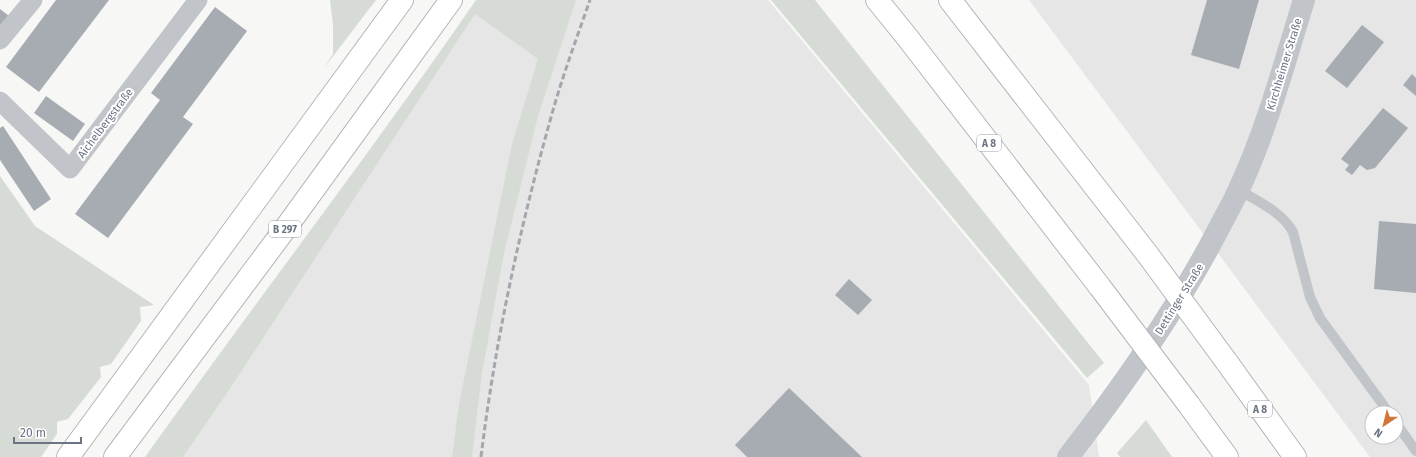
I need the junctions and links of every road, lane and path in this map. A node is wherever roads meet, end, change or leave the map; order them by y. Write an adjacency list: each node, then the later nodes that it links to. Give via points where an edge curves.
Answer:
1 (33, 0): 8 (street)
2 (198, 0): 9 (street, Aichelbergstraße, via 70,169)
3 (402, 0): 15 (main road)
4 (452, 0): 16 (main road, B 297)
5 (877, 0): 18 (main road, A 8, bridge, via 1100,287)
6 (950, 0): 19 (main road, A 8, bridge, via 1148,255)
7 (1304, 0): 10 (street, Kirchheimer Straße)
8 (0, 40)
9 (0, 101)
10 (1265, 127): 11 (street, Dettinger Straße)
11 (1239, 190): 12 (lane, via 1288,223 1293,232 1310,297 1320,318); 17 (street, Dettinger Straße, via 1203,260 1161,329)
12 (1383, 405)
13 (1404, 434): 14 (lane)
14 (1416, 451)
15 (68, 457)
16 (115, 457)
17 (1068, 457)
18 (1227, 457)
19 (1295, 457)

